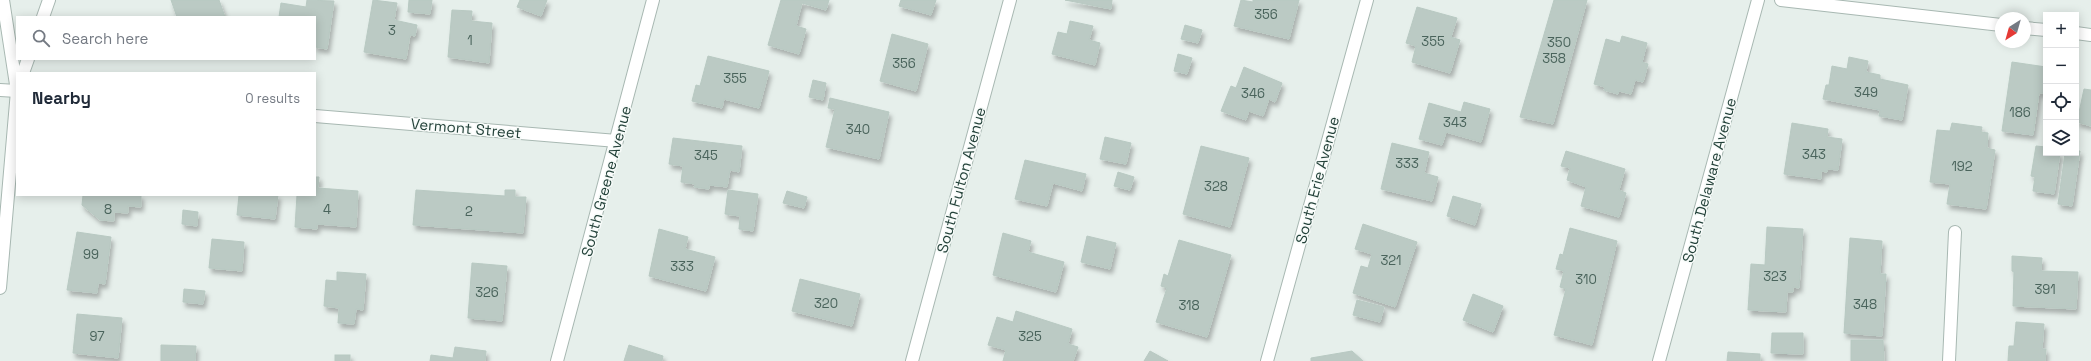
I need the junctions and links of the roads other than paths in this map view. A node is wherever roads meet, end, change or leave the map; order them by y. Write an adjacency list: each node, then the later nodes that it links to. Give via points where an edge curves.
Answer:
1 (3, 0): 16 (street)
2 (49, 0): 8 (street)
3 (653, 0): 21 (street, South Greene Avenue)
4 (1010, 0): 25 (street, South Fulton Avenue)
5 (1367, 0): 26 (street, South Erie Avenue)
6 (1758, 0): 27 (street, South Delaware Avenue)
7 (1780, 0): 9 (street)
8 (43, 16)
9 (1995, 24)
10 (2031, 29): 11 (street)
11 (2043, 30)
12 (2079, 34): 13 (street)
13 (2091, 35)
14 (28, 60): 15 (street)
15 (23, 72)
16 (16, 84)
17 (0, 90): 18 (street)
18 (16, 91)
19 (16, 103): 23 (street)
20 (316, 116): 21 (street, Vermont Street)
21 (617, 141): 24 (street, South Greene Avenue)
22 (1956, 232): 28 (street)
23 (0, 288)
24 (557, 361)
25 (912, 361)
26 (1267, 361)
27 (1659, 361)
28 (1949, 361)

